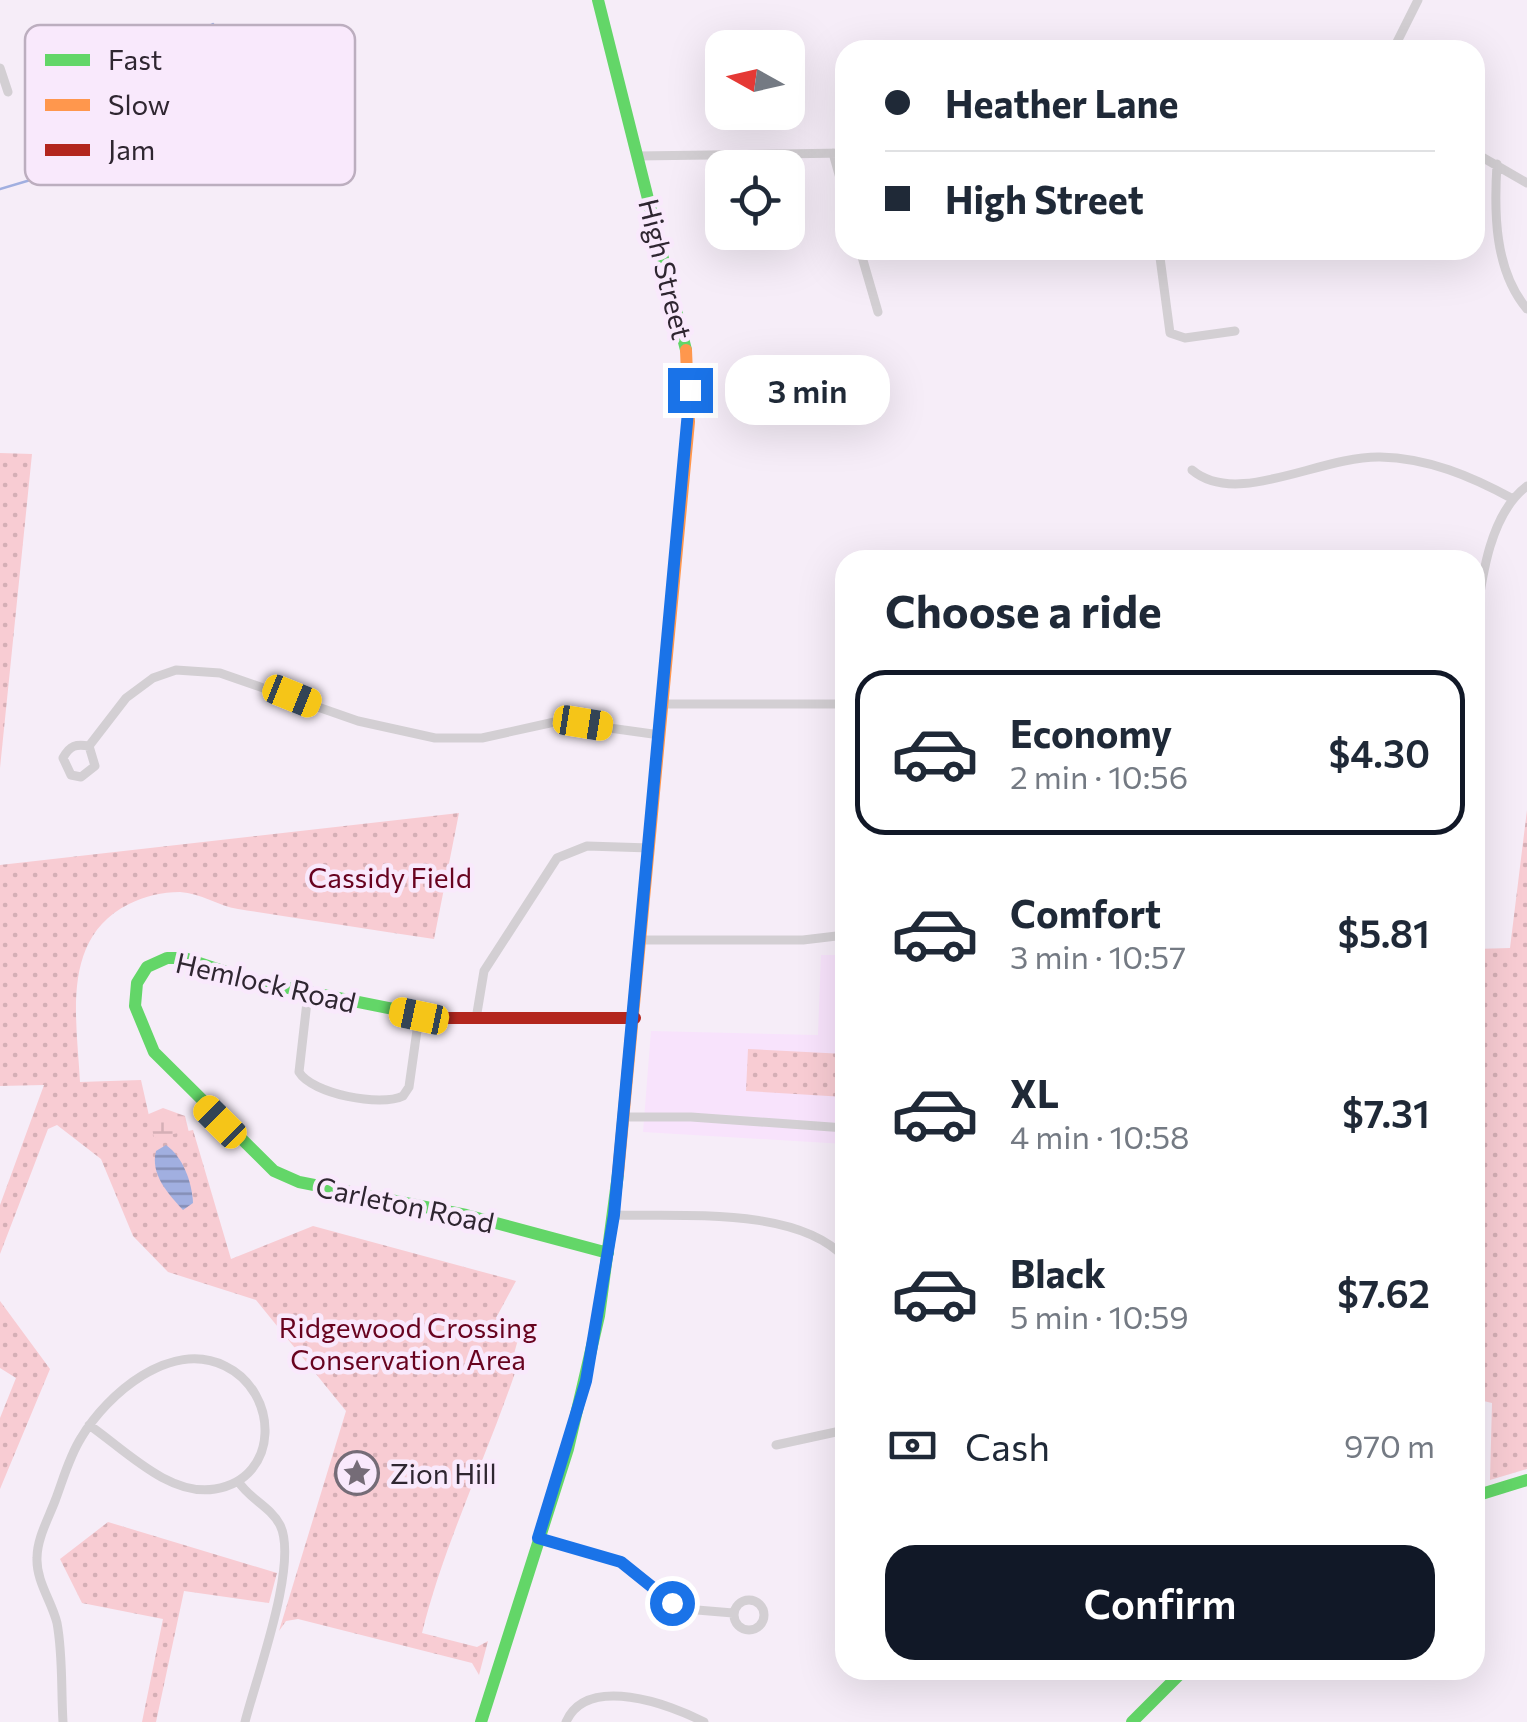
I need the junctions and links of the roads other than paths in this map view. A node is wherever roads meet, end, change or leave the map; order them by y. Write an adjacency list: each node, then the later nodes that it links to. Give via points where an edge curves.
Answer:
1 (598, 0): 7 (main road, High Street)
2 (1418, 0): 3 (street)
3 (1398, 40)
4 (0, 68): 5 (street)
5 (8, 92)
6 (833, 153): 7 (street); 9 (street)
7 (637, 156): 21 (main road, High Street, via 680,314 689,374)
8 (1485, 158): 10 (street)
9 (835, 160)
10 (1497, 164): 11 (street); 14 (street, via 1498,238)
11 (1527, 183)
12 (863, 260): 15 (street)
13 (1160, 260): 16 (street, via 1170,334)
14 (1527, 309)
15 (878, 312)
16 (1235, 332)
17 (1192, 470): 19 (street, via 1216,485 1236,486 1325,462 1403,459 1459,472)
18 (1527, 486): 19 (street)
19 (1513, 499): 20 (street, via 1497,530)
20 (1485, 583)
21 (663, 704): 22 (street); 23 (main road, High Street)
22 (835, 704)
23 (660, 735): 24 (street, via 558,721 482,738 435,738 358,721 220,673 176,670 126,698); 25 (main road, High Street)
24 (89, 746)
25 (650, 848): 27 (main road, High Street); 31 (street, via 588,846 557,858 484,972)
26 (835, 936): 27 (street)
27 (642, 940): 30 (main road, High Street)
28 (308, 993): 29 (main road, Hemlock Road); 29 (street, via 299,1072 325,1088 384,1100 403,1096); 33 (main road, Hemlock Road, via 184,958 160,960 143,973 135,1000 147,1040)
29 (419, 1016): 31 (main road, Hemlock Road)
30 (634, 1018): 31 (main road, Hemlock Road); 32 (main road, High Street)
31 (476, 1020)
32 (626, 1117): 34 (street); 35 (main road, High Street)
33 (220, 1122): 37 (main road, Carleton Road, via 258,1159 293,1180)
34 (835, 1127)
35 (614, 1215): 36 (street, via 779,1223 810,1232); 37 (main road, High Street)
36 (835, 1251)
37 (608, 1253): 44 (main road, High Street, via 577,1418)
38 (90, 1425): 42 (street, via 180,1485 212,1490); 42 (street, via 122,1390 151,1372 184,1360 217,1362 246,1380 265,1409 262,1451); 47 (street, via 75,1449 37,1561 57,1624)
39 (835, 1432): 40 (street)
40 (776, 1445)
41 (1527, 1480): 43 (main road)
42 (238, 1481): 48 (street, via 275,1517 287,1548)
43 (1485, 1493)
44 (538, 1538): 45 (street, via 621,1562 685,1609); 49 (main road, High Street)
45 (733, 1614)
46 (1174, 1680): 52 (main road)
47 (62, 1722)
48 (245, 1722)
49 (480, 1722)
50 (566, 1722): 51 (street, via 578,1704 601,1696)
51 (704, 1722)
52 (1132, 1722)

